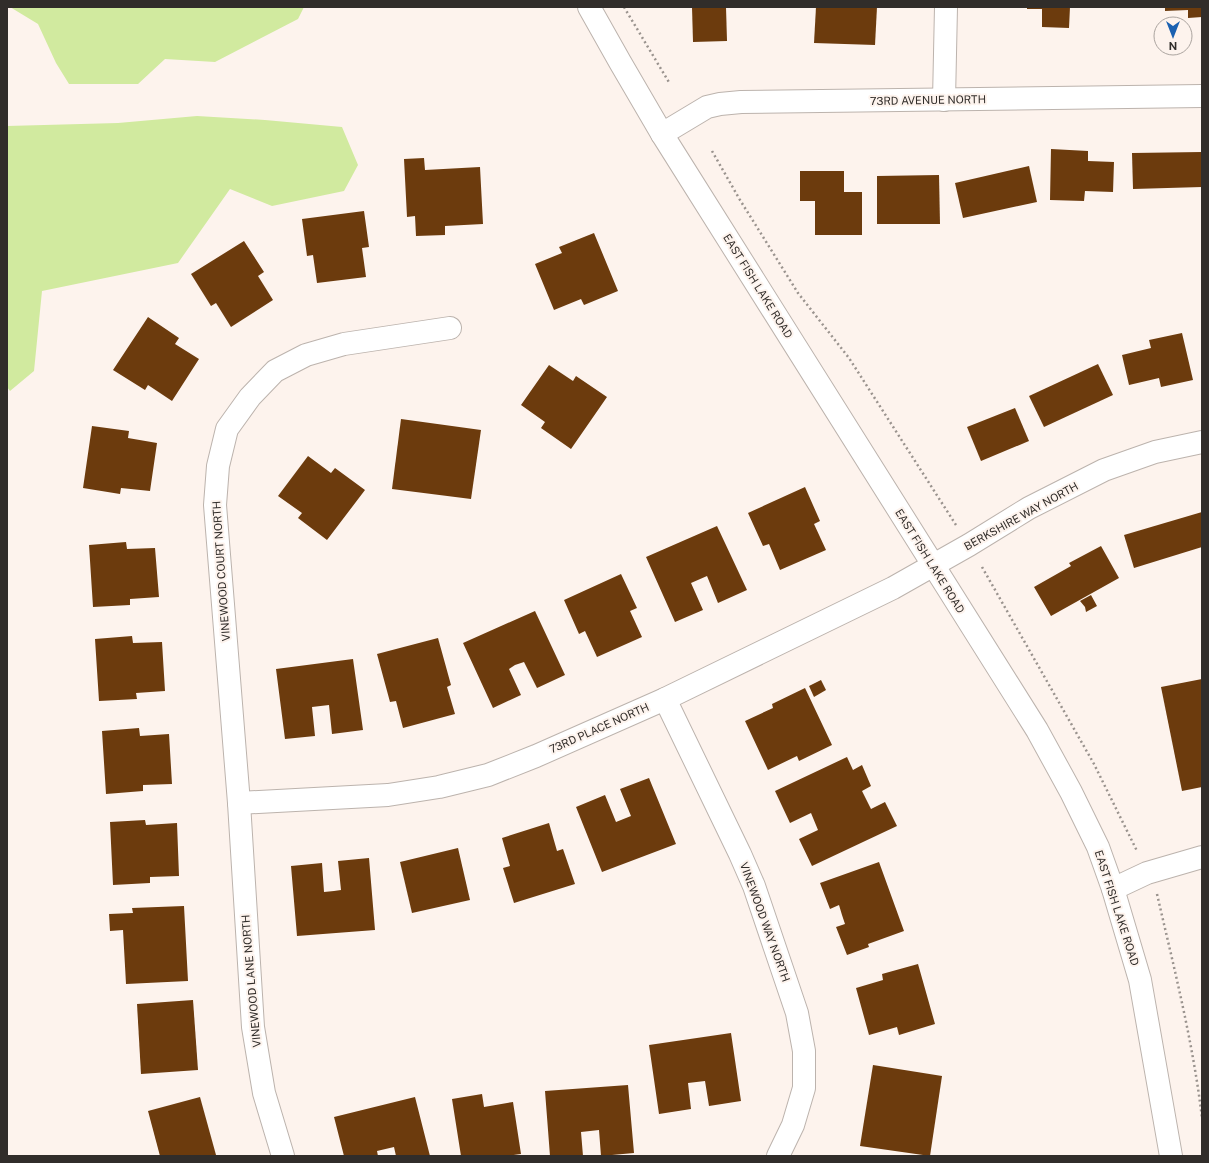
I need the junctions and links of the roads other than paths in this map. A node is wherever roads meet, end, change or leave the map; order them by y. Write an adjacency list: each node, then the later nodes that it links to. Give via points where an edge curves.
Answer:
1 (589, 7): 5 (street, EAST FISH LAKE ROAD)
2 (946, 7): 4 (street)
3 (1202, 96): 4 (street, 73RD AVENUE NORTH)
4 (944, 100): 5 (street, 73RD AVENUE NORTH, via 720,104 707,107)
5 (662, 134): 8 (street, EAST FISH LAKE ROAD)
6 (450, 328): 10 (street, VINEWOOD COURT NORTH, via 344,344 306,355 275,371 250,396 228,429 218,466 215,505)
7 (1202, 442): 8 (street, BERKSHIRE WAY NORTH, via 1155,452 1104,470 1030,508)
8 (933, 565): 9 (street, 73RD PLACE NORTH, via 893,588); 12 (street, EAST FISH LAKE ROAD, via 1037,730 1072,792 1098,847)
9 (665, 699): 10 (street, 73RD PLACE NORTH, via 488,776 388,795); 14 (street, VINEWOOD WAY NORTH, via 751,880 797,1013 804,1051 804,1088 793,1125)
10 (239, 803): 13 (street, VINEWOOD LANE NORTH, via 253,1026 264,1093)
11 (1202, 857): 12 (street, via 1147,873)
12 (1113, 889): 15 (street, EAST FISH LAKE ROAD, via 1140,980)
13 (283, 1156)
14 (778, 1156)
15 (1171, 1156)

